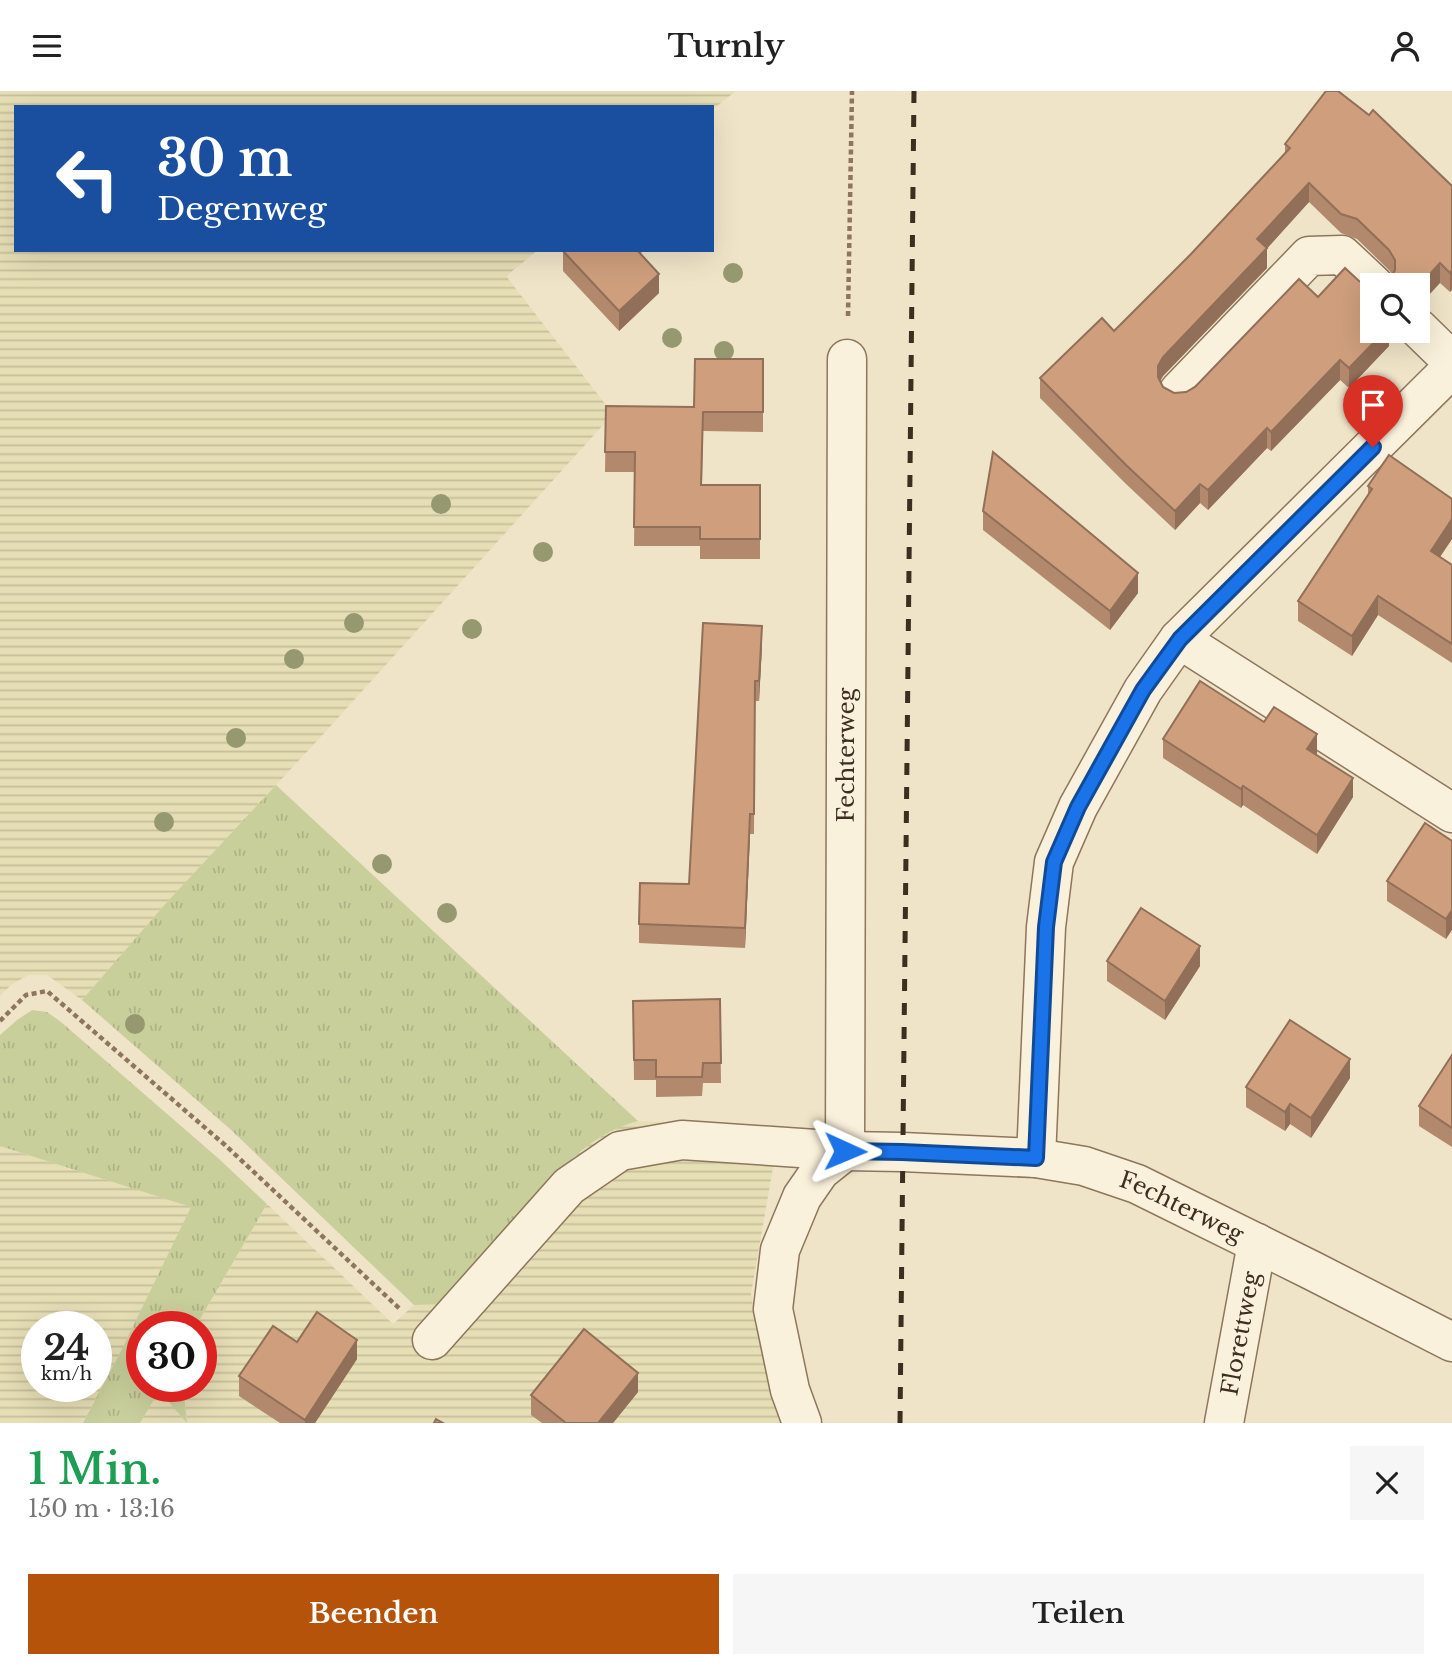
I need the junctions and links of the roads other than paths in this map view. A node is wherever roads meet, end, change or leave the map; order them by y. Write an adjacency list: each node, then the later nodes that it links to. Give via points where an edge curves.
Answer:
1 (1361, 273): 6 (street, via 1342,255 1309,256)
2 (1430, 340): 4 (street)
3 (847, 359): 9 (street, Fechterweg)
4 (1452, 361)
5 (1452, 368): 7 (street)
6 (1180, 391)
7 (1180, 639): 8 (street); 10 (street, via 1137,702 1078,807 1054,862 1046,927)
8 (1452, 813)
9 (845, 1151): 10 (street, Fechterweg); 12 (street, via 682,1140 620,1151 569,1186); 14 (street, via 820,1171 802,1197 780,1250 773,1309)
10 (1036, 1158): 11 (street, Fechterweg, via 1084,1166 1137,1184)
11 (1256, 1243): 13 (street, Fechterweg); 15 (street, Florettweg)
12 (432, 1340)
13 (1452, 1342)
14 (802, 1423)
15 (1224, 1423)

